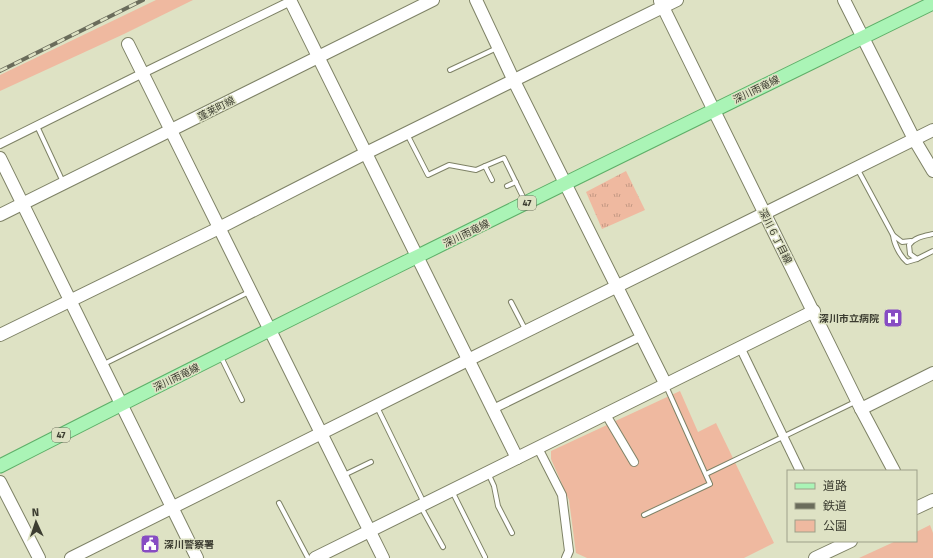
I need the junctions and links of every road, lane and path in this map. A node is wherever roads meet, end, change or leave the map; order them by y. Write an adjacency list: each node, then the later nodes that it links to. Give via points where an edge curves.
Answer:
1 (291, 0): 11 (street); 13 (street)
2 (433, 0): 11 (street, 蓬莱町線)
3 (476, 0): 10 (street)
4 (677, 0): 6 (street)
5 (844, 0): 8 (street)
6 (662, 4): 14 (street); 15 (street, 深川６丁目線)
7 (932, 4): 8 (main road, 深川雨竜線 / 47)
8 (863, 37): 15 (main road, 深川雨竜線 / 47); 20 (street)
9 (128, 44): 13 (street)
10 (498, 47): 12 (lane); 14 (street)
11 (319, 56): 17 (street, 蓬莱町線); 22 (street)
12 (450, 70)
13 (143, 73): 16 (street); 17 (street)
14 (514, 81): 19 (street); 29 (street)
15 (713, 110): 29 (main road, 深川雨竜線 / 47); 34 (street, 深川６丁目線)
16 (37, 126): 21 (street); 30 (lane)
17 (172, 130): 30 (street, 蓬莱町線); 36 (street)
18 (933, 130): 20 (street)
19 (407, 133): 22 (street); 24 (lane, via 428,174 449,165 476,170)
20 (914, 139): 25 (street); 26 (street)
21 (0, 144)
22 (366, 153): 36 (street); 41 (street)
23 (0, 158): 33 (street)
24 (485, 166): 27 (lane); 28 (lane, via 504,158)
25 (857, 168): 34 (street); 38 (lane)
26 (933, 171)
27 (492, 180)
28 (516, 182): 31 (lane); 32 (lane)
29 (566, 183): 32 (main road, 深川雨竜線 / 47); 43 (street)
30 (63, 184): 33 (street, 蓬莱町線)
31 (507, 186)
32 (526, 203): 41 (main road, 深川雨竜線 / 47)
33 (23, 204): 35 (street, 蓬莱町線); 45 (street)
34 (764, 213): 43 (street); 47 (street, 深川６丁目線)
35 (0, 215)
36 (219, 228): 44 (street); 45 (street)
37 (933, 234): 39 (lane)
38 (893, 235): 39 (lane, via 902,242); 42 (lane, via 893,242 903,258 908,262)
39 (912, 241): 42 (lane, via 909,245 910,254)
40 (933, 251): 42 (lane)
41 (418, 257): 48 (main road, 深川雨竜線 / 47); 54 (street)
42 (917, 259)
43 (617, 287): 49 (street); 51 (street)
44 (250, 292): 48 (street); 55 (lane)
45 (71, 300): 50 (street); 55 (street)
46 (511, 302): 49 (lane)
47 (814, 311): 52 (street); 60 (street, 深川６丁目線)
48 (270, 331): 53 (main road, 深川雨竜線 / 47); 64 (street)
49 (526, 331): 54 (street)
50 (0, 336)
51 (642, 336): 57 (street); 62 (street)
52 (740, 347): 57 (street); 65 (street)
53 (220, 355): 58 (lane); 59 (main road, 深川雨竜線 / 47)
54 (468, 360): 61 (street); 62 (street)
55 (102, 365): 59 (street)
56 (933, 373): 60 (street)
57 (665, 383): 63 (street); 74 (lane)
58 (242, 400)
59 (121, 404): 70 (main road, 深川雨竜線 / 47); 81 (street)
60 (859, 404): 65 (lane); 72 (street, 深川６丁目線)
61 (376, 406): 64 (street); 80 (lane)
62 (493, 409): 67 (street)
63 (605, 413): 66 (street); 69 (street)
64 (321, 434): 75 (street); 81 (street)
65 (784, 436): 71 (street); 74 (lane)
66 (538, 448): 67 (street); 95 (street, via 562,495 569,551)
67 (517, 458): 73 (street)
68 (371, 462): 75 (lane)
69 (634, 462)
70 (0, 466)
71 (800, 470)
72 (893, 470)
73 (487, 472): 77 (street); 85 (lane, via 494,486 498,506)
74 (706, 474): 83 (lane, via 710,484)
75 (342, 476): 84 (street)
76 (0, 482): 89 (street)
77 (451, 490): 80 (street); 88 (lane)
78 (933, 500): 82 (street)
79 (280, 503): 92 (lane)
80 (422, 505): 84 (street); 87 (lane)
81 (173, 507): 90 (street); 91 (street)
82 (917, 508)
83 (644, 515)
84 (369, 531): 93 (street); 94 (street)
85 (512, 533)
86 (836, 544): 96 (street)
87 (443, 547)
88 (485, 557)
89 (39, 558)
90 (71, 558)
91 (197, 558)
92 (308, 558)
93 (315, 558)
94 (383, 558)
95 (566, 558)
96 (815, 558)

